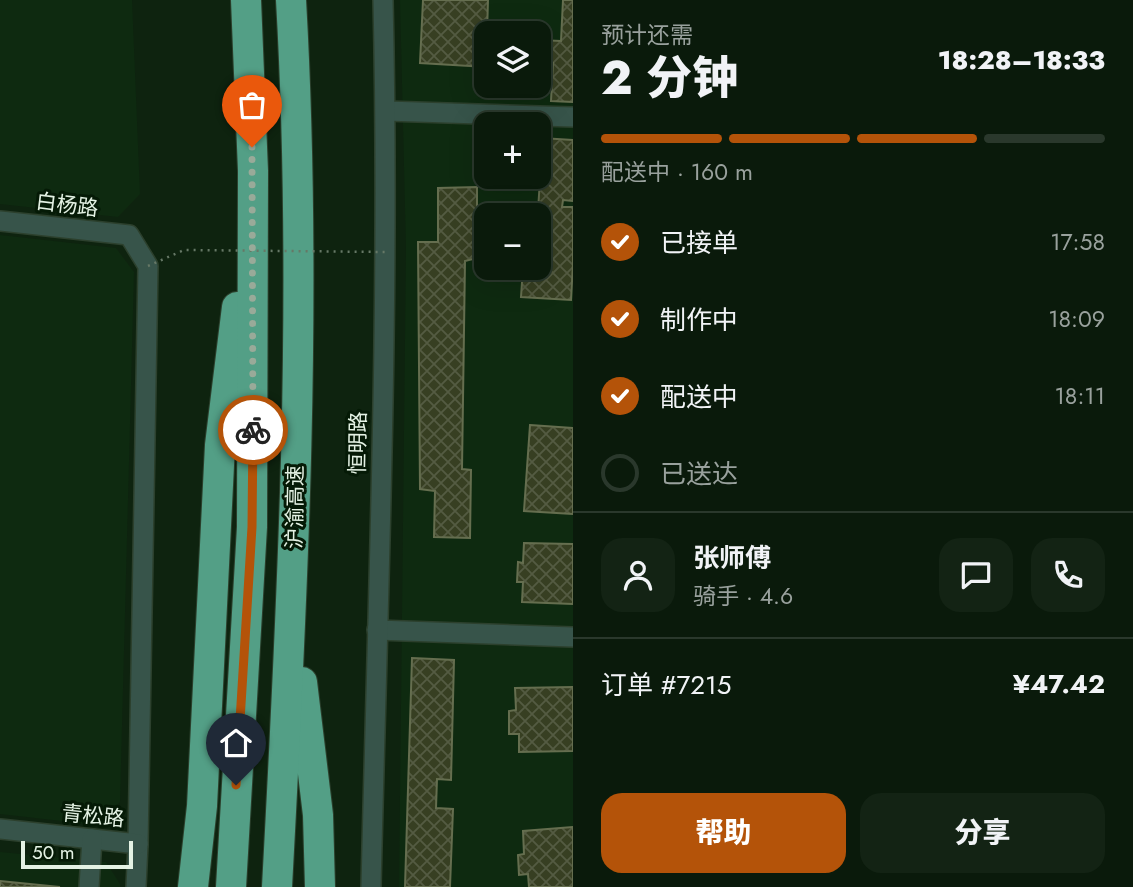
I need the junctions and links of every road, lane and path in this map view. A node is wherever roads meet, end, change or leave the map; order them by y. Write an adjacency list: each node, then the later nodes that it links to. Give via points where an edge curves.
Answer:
1 (246, 0): 6 (highway, 沪渝高速)
2 (291, 0): 10 (highway, 沪渝高速, via 297,101 298,377)
3 (383, 0): 4 (street, 恒明路)
4 (386, 111): 5 (street); 8 (street, 恒明路)
5 (573, 117)
6 (253, 171): 18 (highway, via 220,445); 19 (highway, 沪渝高速, via 252,527)
7 (0, 221): 9 (street, 白杨路, via 129,235)
8 (385, 252): 9 (path, bridge, via 184,250); 11 (street, 恒明路)
9 (148, 266): 15 (street)
10 (292, 605): 20 (highway, 沪渝高速); 21 (highway, via 318,815)
11 (377, 631): 12 (street); 22 (street, 恒明路)
12 (573, 637)
13 (0, 829): 14 (street, 青松路)
14 (92, 839): 15 (street, 青松路); 16 (street)
15 (138, 844): 17 (street, 青松路)
16 (89, 887)
17 (136, 887)
18 (194, 887)
19 (231, 887)
20 (277, 887)
21 (320, 887)
22 (370, 887)

